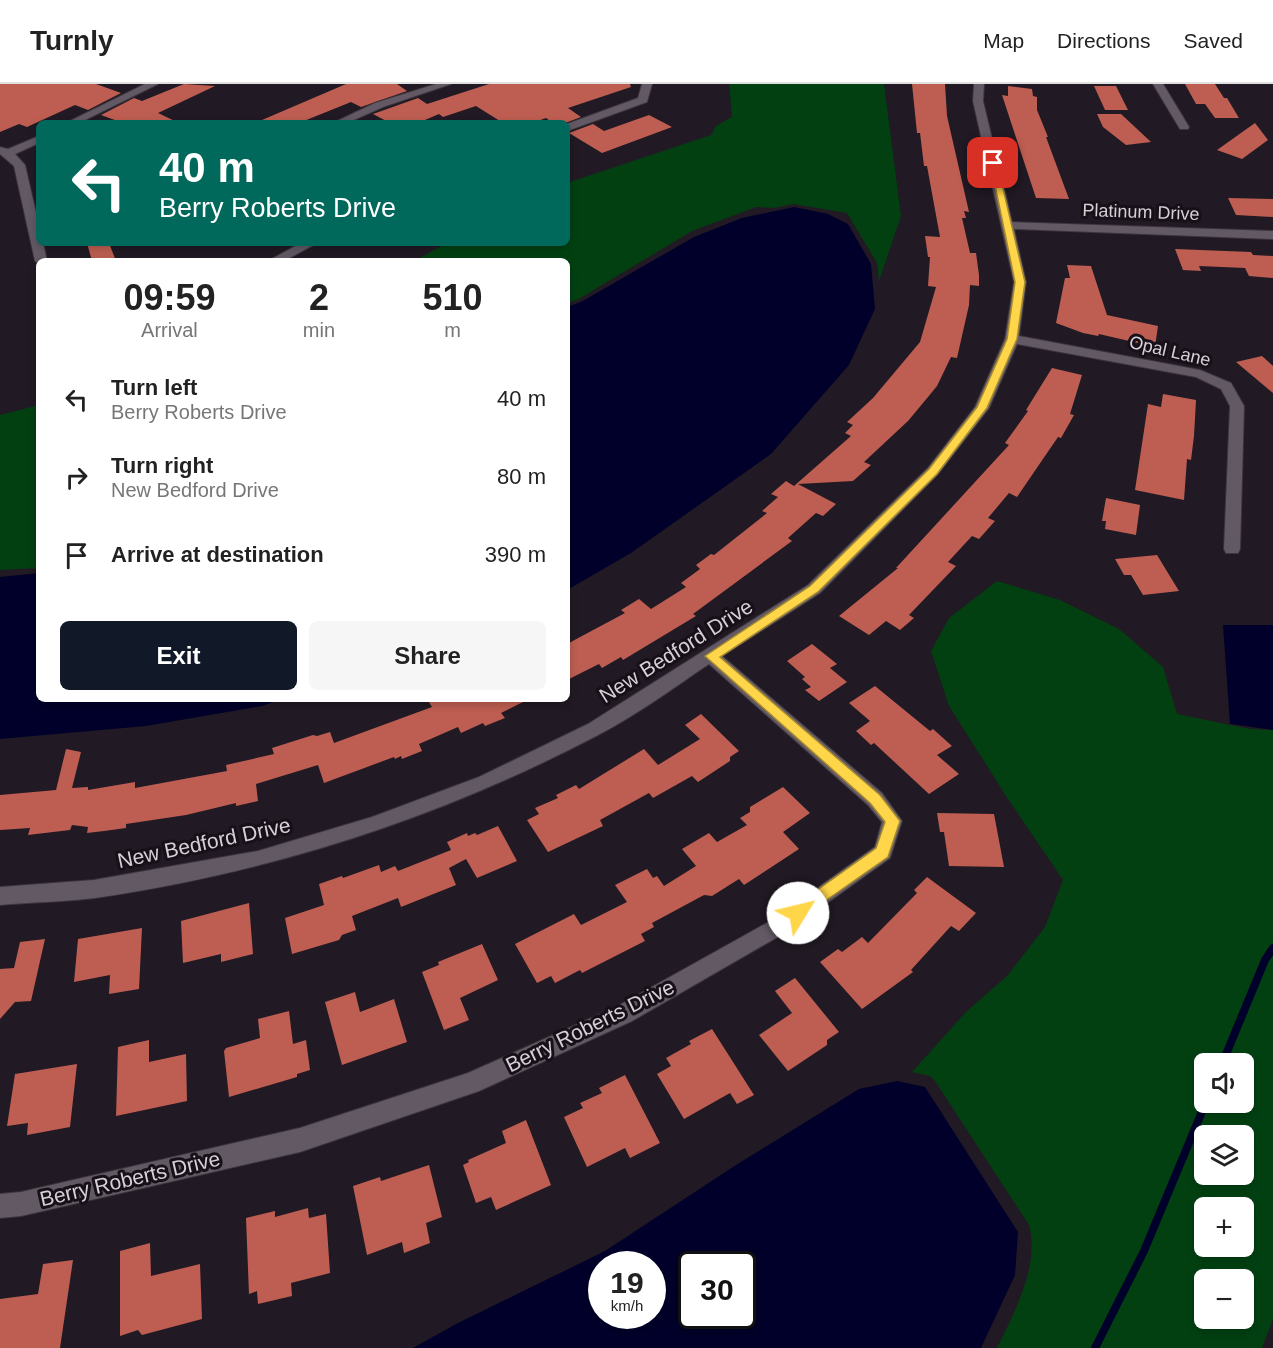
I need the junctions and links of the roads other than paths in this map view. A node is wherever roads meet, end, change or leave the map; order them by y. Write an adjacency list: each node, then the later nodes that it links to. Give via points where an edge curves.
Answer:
1 (153, 84): 6 (street)
2 (446, 84): 7 (street)
3 (646, 84): 8 (street, via 643,100)
4 (979, 84): 13 (street, New Bedford Drive, via 978,101)
5 (1158, 84): 9 (street)
6 (77, 120)
7 (345, 120)
8 (570, 127)
9 (1184, 127)
10 (36, 140): 11 (street)
11 (4, 152): 12 (street, via 19,165)
12 (36, 223)
13 (1007, 225): 14 (street, Platinum Drive); 17 (street, New Bedford Drive, via 1020,282)
14 (1273, 235)
15 (304, 246): 16 (street)
16 (280, 258)
17 (1012, 339): 18 (street, Opal Lane, via 1200,374 1226,386 1237,405); 19 (street, New Bedford Drive, via 982,408 933,471 814,589)
18 (1232, 549)
19 (711, 656): 20 (street, New Bedford Drive, via 594,729 486,782 375,824 258,859 94,889); 21 (street, Berry Roberts Drive, via 875,799 892,821 883,852 781,925 624,1014 471,1083 300,1140)
20 (0, 896)
21 (0, 1206)

